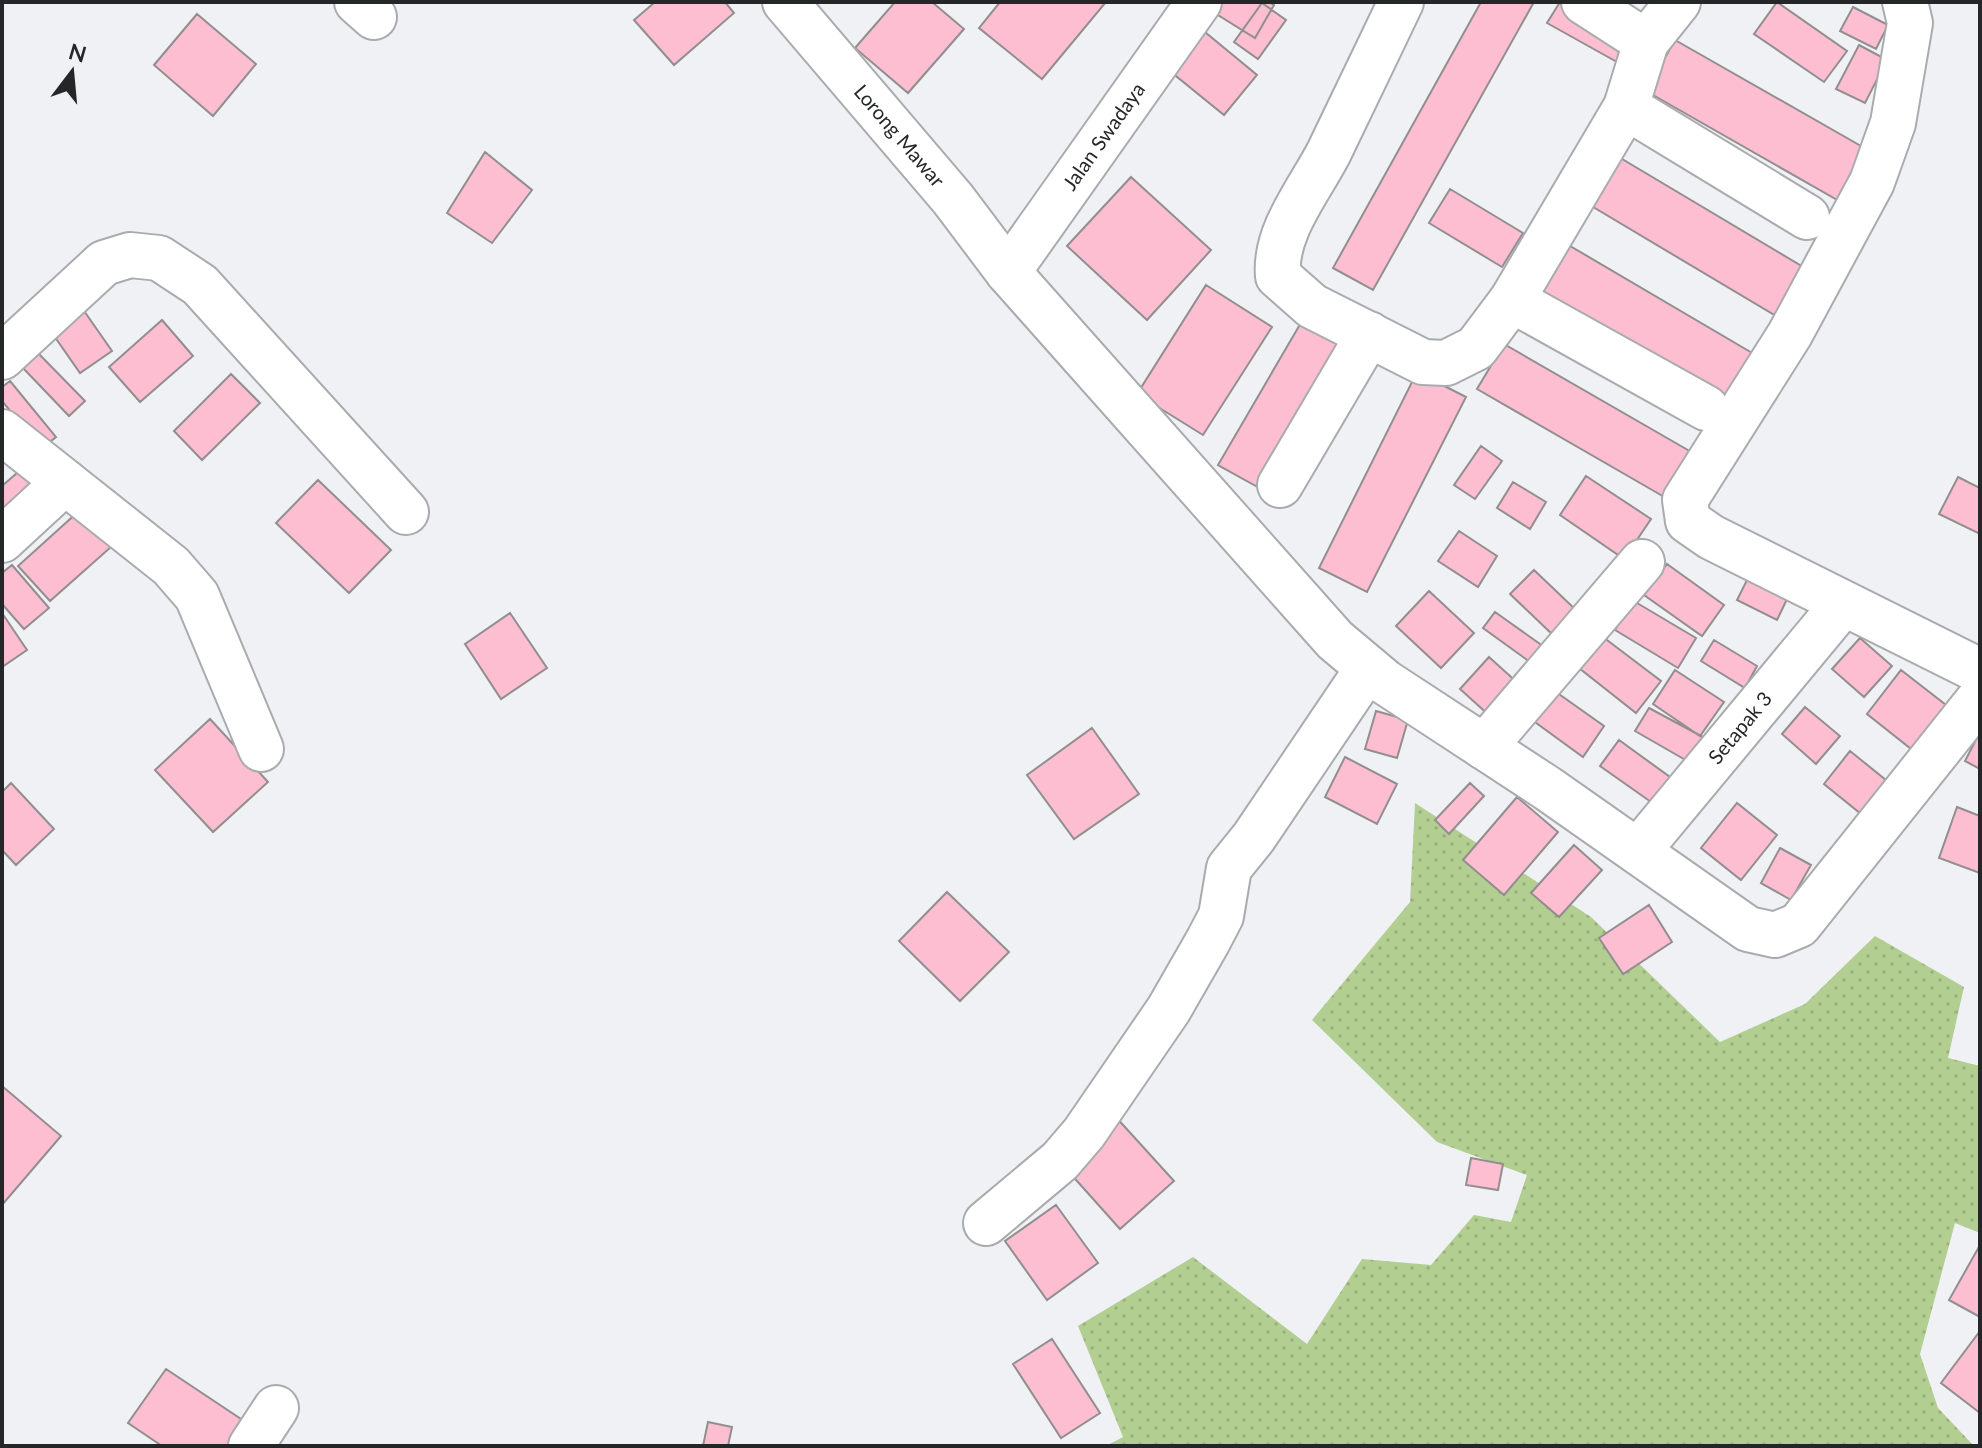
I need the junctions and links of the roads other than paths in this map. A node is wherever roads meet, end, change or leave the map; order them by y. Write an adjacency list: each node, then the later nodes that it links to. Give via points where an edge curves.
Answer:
1 (785, 2): 10 (street, Lorong Mawar, via 953,199)
2 (1199, 2): 10 (street, Jalan Swadaya)
3 (1401, 2): 12 (street, via 1276,258 1278,276 1293,292)
4 (1584, 2): 7 (street)
5 (1678, 2): 7 (street)
6 (1905, 2): 21 (street, via 1910,23 1893,123 1872,182 1790,334 1685,500 1688,521 1711,537)
7 (1646, 42): 8 (street)
8 (1626, 107): 9 (street); 11 (street)
9 (1807, 217)
10 (1008, 272): 22 (street, Lorong Mawar, via 1288,591)
11 (1512, 300): 12 (street, via 1476,348 1446,363 1423,362); 14 (street)
12 (1369, 334): 17 (street)
13 (2, 357): 18 (street, via 104,263 130,255 159,258 200,285)
14 (1706, 408)
15 (2, 432): 16 (street)
16 (65, 482): 19 (street); 26 (street, via 171,566 197,596)
17 (1280, 485)
18 (406, 512)
19 (2, 540)
20 (1642, 562): 25 (street)
21 (1843, 604): 23 (street); 27 (street, Setapak 3)
22 (1368, 668): 25 (street, Lorong Mawar); 28 (street, via 1229,868 1221,916 1208,941 1169,1009 1084,1133 1060,1161)
23 (1980, 671)
24 (1980, 698): 27 (street, Lorong Mawar, via 1799,925 1775,935 1748,929)
25 (1484, 747): 27 (street, Lorong Mawar)
26 (261, 749)
27 (1638, 851)
28 (986, 1223)
29 (276, 1408): 30 (street)
30 (251, 1446)

